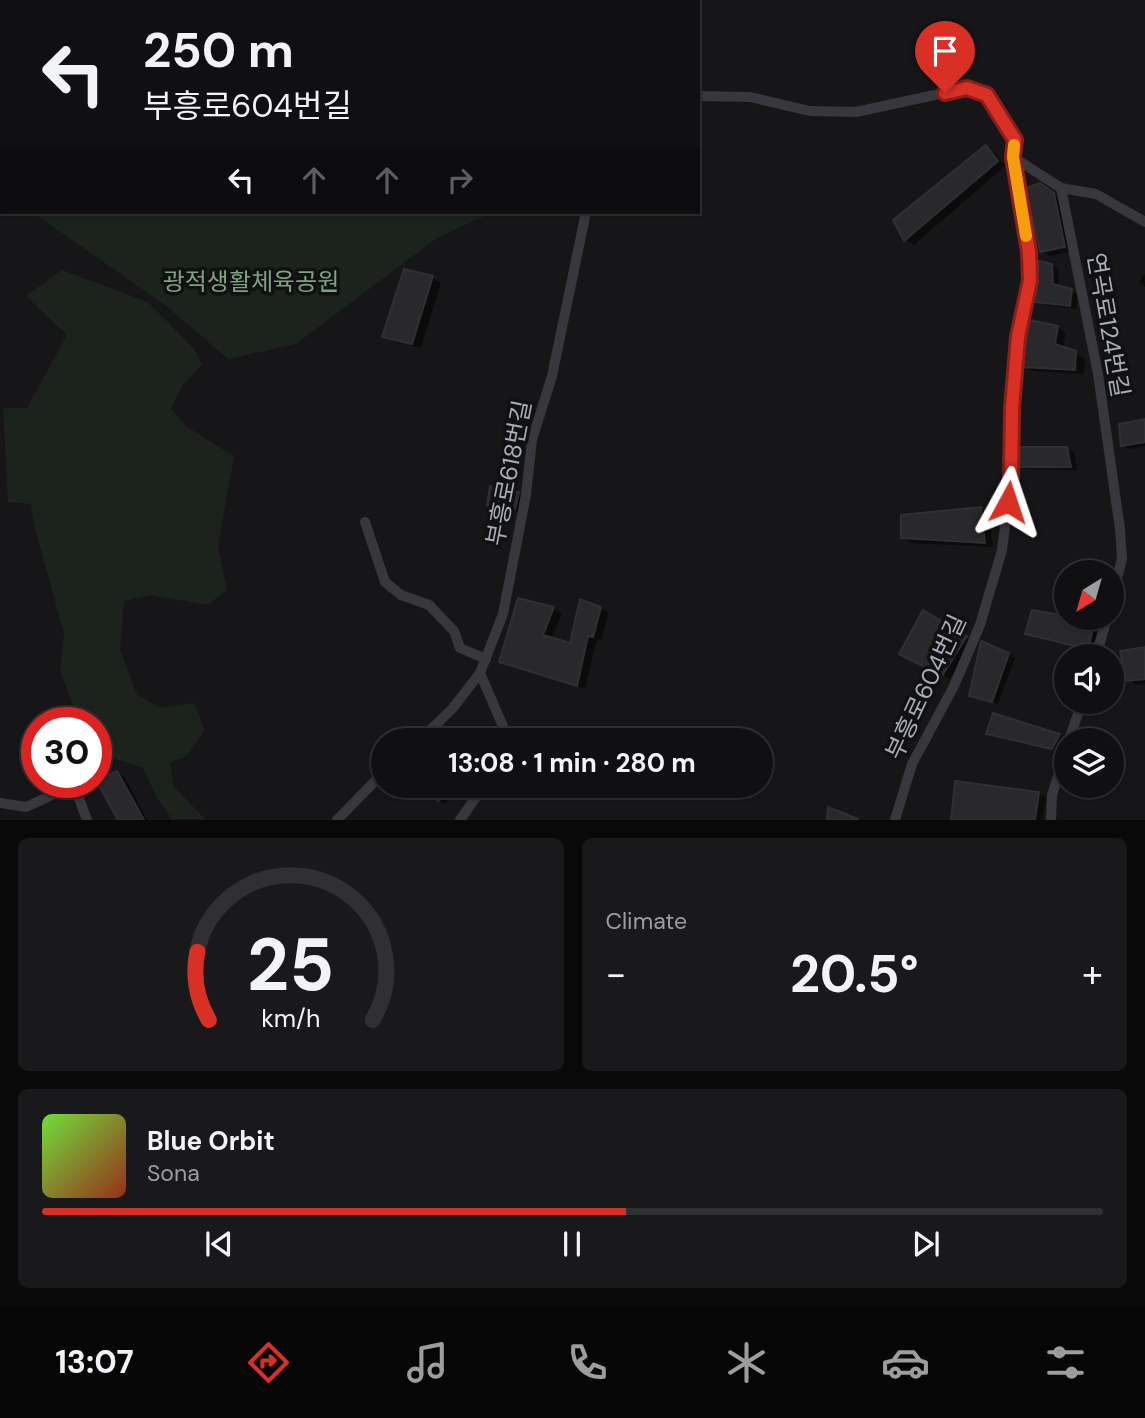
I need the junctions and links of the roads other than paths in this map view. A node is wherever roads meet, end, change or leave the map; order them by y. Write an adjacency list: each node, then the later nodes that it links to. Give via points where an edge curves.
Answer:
1 (700, 96): 2 (street, 부흥로604번길, via 750,97 810,111 856,112 967,88 987,95 1015,140)
2 (1013, 157): 3 (street); 19 (street, 부흥로604번길, via 1030,280 1018,337 1011,478 1002,550 980,625 912,764)
3 (1061, 188): 5 (street, via 1096,194); 7 (street, 연곡로124번길, via 1098,373)
4 (586, 214): 8 (street, 부흥로618번길, via 552,376 532,440 503,614)
5 (1145, 222)
6 (365, 522): 8 (street, via 385,582 401,595 429,605 454,631 460,648)
7 (1122, 560)
8 (486, 659): 9 (street, 부흥로618번길)
9 (480, 673): 10 (street, 부흥로618번길); 11 (street)
10 (432, 728)
11 (504, 728)
12 (371, 785): 17 (street)
13 (1054, 789): 20 (street)
14 (476, 798): 18 (street)
15 (0, 803): 16 (street, via 26,807 74,785)
16 (87, 820)
17 (337, 820)
18 (460, 820)
19 (895, 820)
20 (1051, 820)

